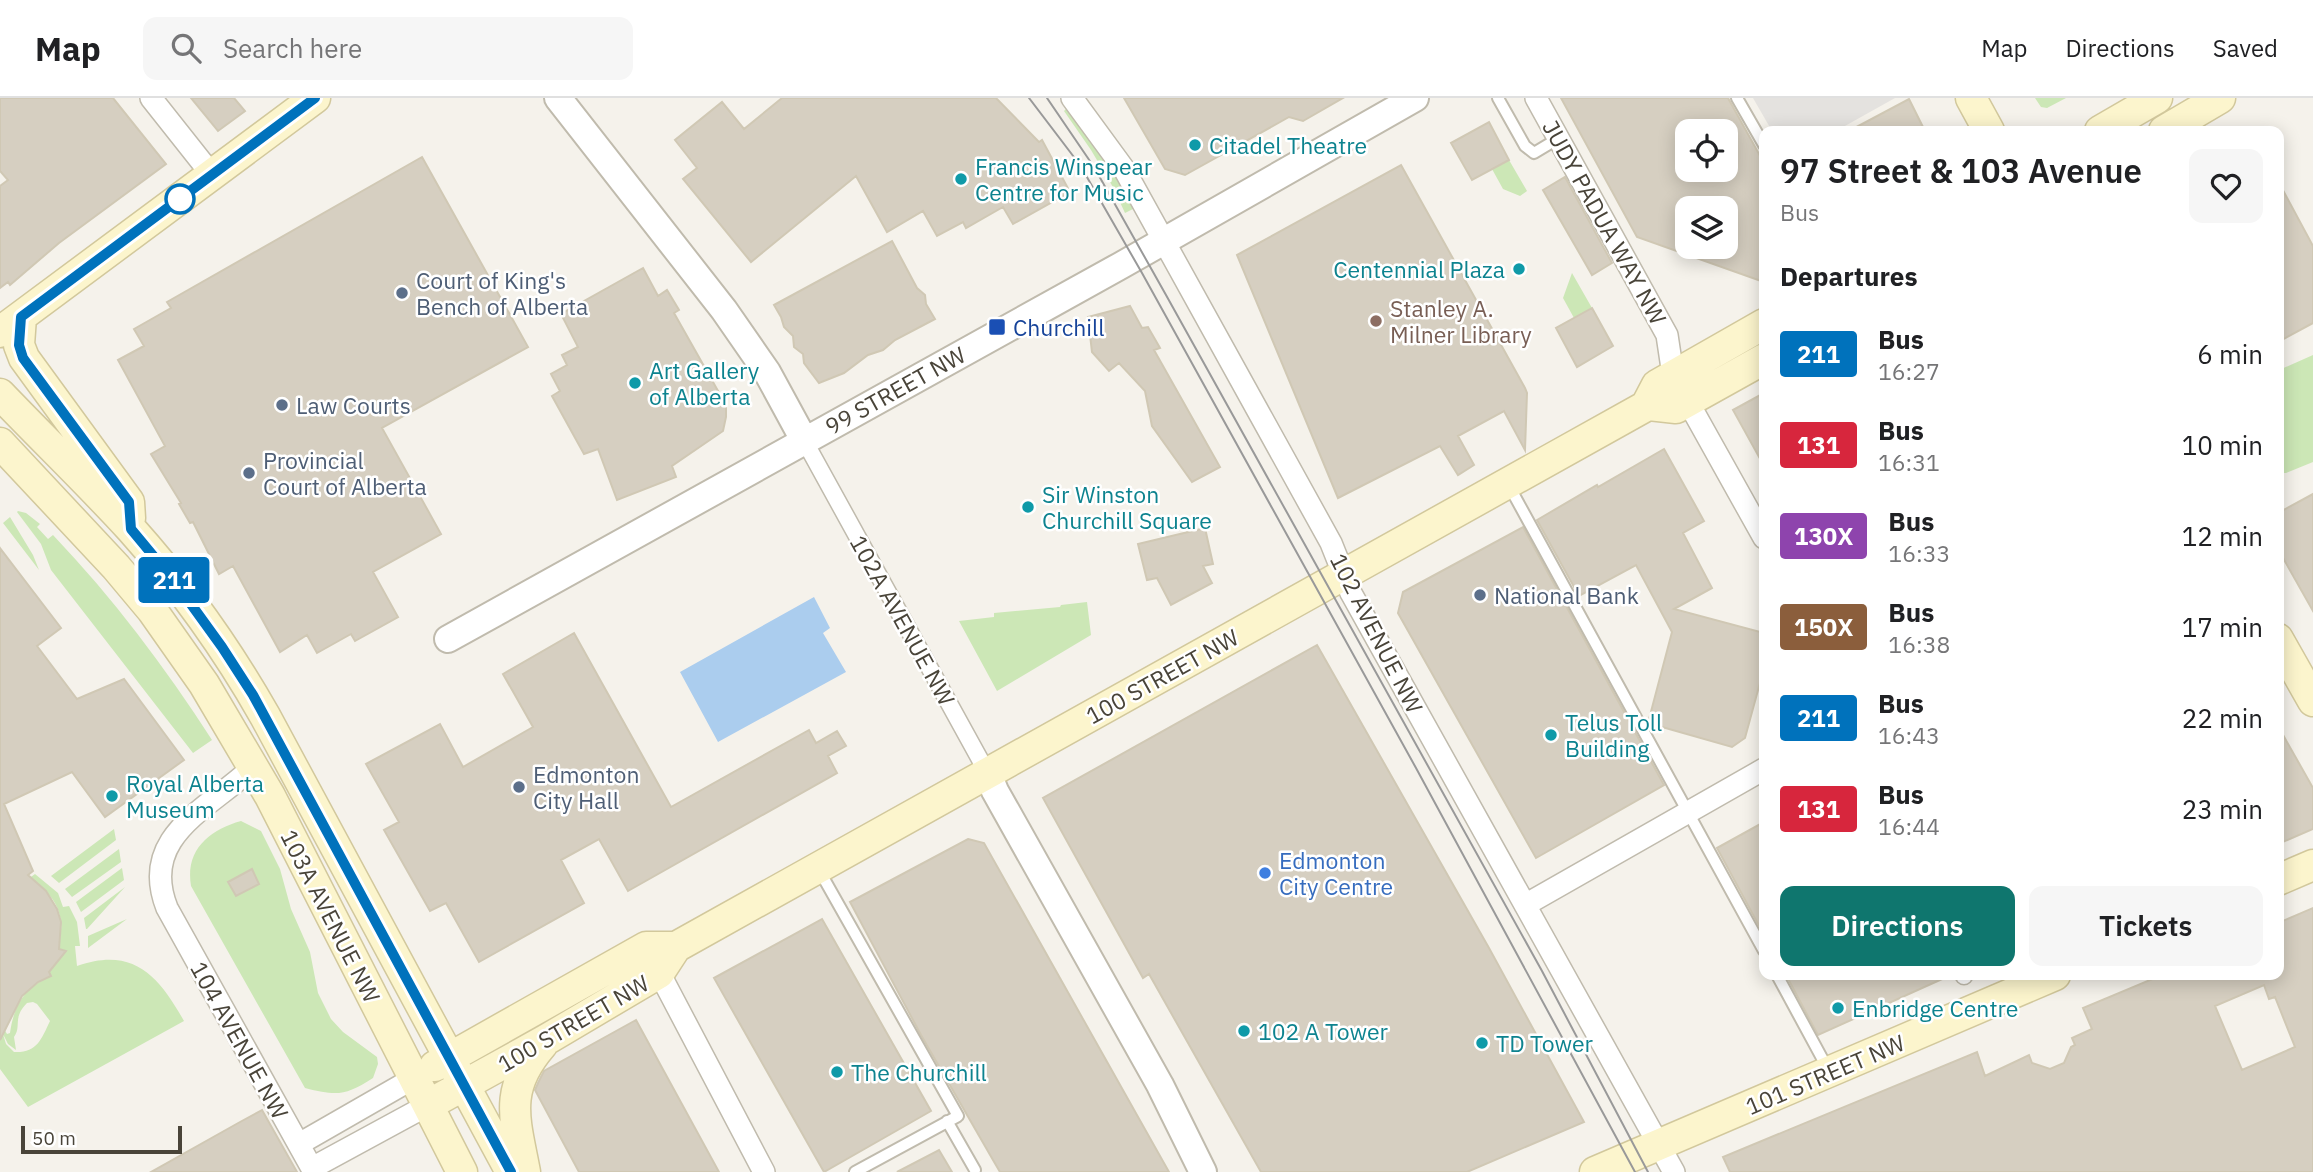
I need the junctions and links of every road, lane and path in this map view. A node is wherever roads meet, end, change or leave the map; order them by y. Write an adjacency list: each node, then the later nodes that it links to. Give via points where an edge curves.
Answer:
1 (151, 98): 17 (street)
2 (315, 98): 17 (main road)
3 (558, 98): 24 (street, 102A AVENUE NW, via 724,310 767,372)
4 (1072, 98): 18 (street, 102 AVENUE NW, via 1124,169)
5 (1415, 98): 18 (street, 99 STREET NW)
6 (1498, 98): 16 (lane, via 1525,146 1534,153)
7 (1536, 98): 16 (street, JUDY PADUA WAY NW)
8 (1737, 98): 15 (lane)
9 (1971, 98): 12 (main road)
10 (2157, 98): 13 (main road)
11 (2220, 98): 14 (main road)
12 (1986, 126)
13 (2109, 126)
14 (2172, 126)
15 (1759, 136)
16 (1559, 138): 22 (street, JUDY PADUA WAY NW, via 1667,335)
17 (212, 175): 19 (main road)
18 (1164, 240): 24 (street, 99 STREET NW); 29 (street, 102 AVENUE NW, via 1331,543)
19 (10, 325): 28 (main road, via 23,358 129,502)
20 (1759, 328): 22 (main road, 100 STREET NW)
21 (1759, 361): 22 (main road, 100 STREET NW)
22 (1680, 388): 26 (main road, 100 STREET NW, via 1676,408 1648,405); 27 (street)
23 (0, 394): 28 (main road, 103A AVENUE NW)
24 (804, 440): 30 (street, 99 STREET NW); 36 (street, 102A AVENUE NW)
25 (0, 443): 34 (main road, 103A AVENUE NW, via 152,610)
26 (1508, 484): 29 (main road, 100 STREET NW); 37 (lane)
27 (1758, 515)
28 (131, 529): 33 (main road, 103A AVENUE NW, via 222,647)
29 (1343, 575): 36 (main road, 100 STREET NW); 41 (street, 102 AVENUE NW)
30 (448, 639)
31 (2284, 650): 32 (main road)
32 (2313, 701)
33 (279, 742): 34 (street); 49 (main road, 103A AVENUE NW)
34 (254, 766): 51 (main road, 103A AVENUE NW); 55 (street, 104 AVENUE NW, via 195,814 169,842 160,872 162,895)
35 (1759, 772): 37 (street)
36 (988, 774): 39 (main road, 100 STREET NW); 64 (street, 102A AVENUE NW, via 1160,1085)
37 (1688, 812): 41 (street); 42 (lane)
38 (2313, 865): 40 (main road)
39 (818, 868): 44 (main road, 100 STREET NW); 54 (lane, via 958,1116)
40 (2284, 877)
41 (1525, 905): 56 (street, 102 AVENUE NW)
42 (1759, 942)
43 (646, 947): 44 (main road, 100 STREET NW); 45 (street); 49 (main road, 100 STREET NW)
44 (676, 947): 45 (main road, 100 STREET NW)
45 (659, 973): 48 (main road, 100 STREET NW); 62 (street)
46 (1780, 980): 50 (lane)
47 (2044, 980): 50 (main road, 101 STREET NW)
48 (544, 1041): 52 (main road, 100 STREET NW); 61 (main road, via 525,1064 517,1084 514,1113)
49 (450, 1057): 51 (main road, 100 STREET NW); 52 (main road, 103A AVENUE NW)
50 (1830, 1073): 56 (main road, 101 STREET NW)
51 (414, 1078): 53 (main road, 103A AVENUE NW); 55 (street, 100 STREET NW)
52 (466, 1085): 53 (main road, 100 STREET NW); 60 (main road, 103A AVENUE NW)
53 (428, 1105): 57 (street, 100 STREET NW); 59 (main road, 103A AVENUE NW)
54 (947, 1121): 58 (lane); 63 (lane)
55 (299, 1144): 57 (street, 104 AVENUE NW)
56 (1660, 1145): 65 (main road, 101 STREET NW); 66 (street, 102 AVENUE NW)
57 (313, 1170)
58 (975, 1170)
59 (462, 1172)
60 (511, 1172)
61 (525, 1172)
62 (764, 1172)
63 (855, 1172)
64 (1203, 1172)
65 (1595, 1172)
66 (1674, 1172)

